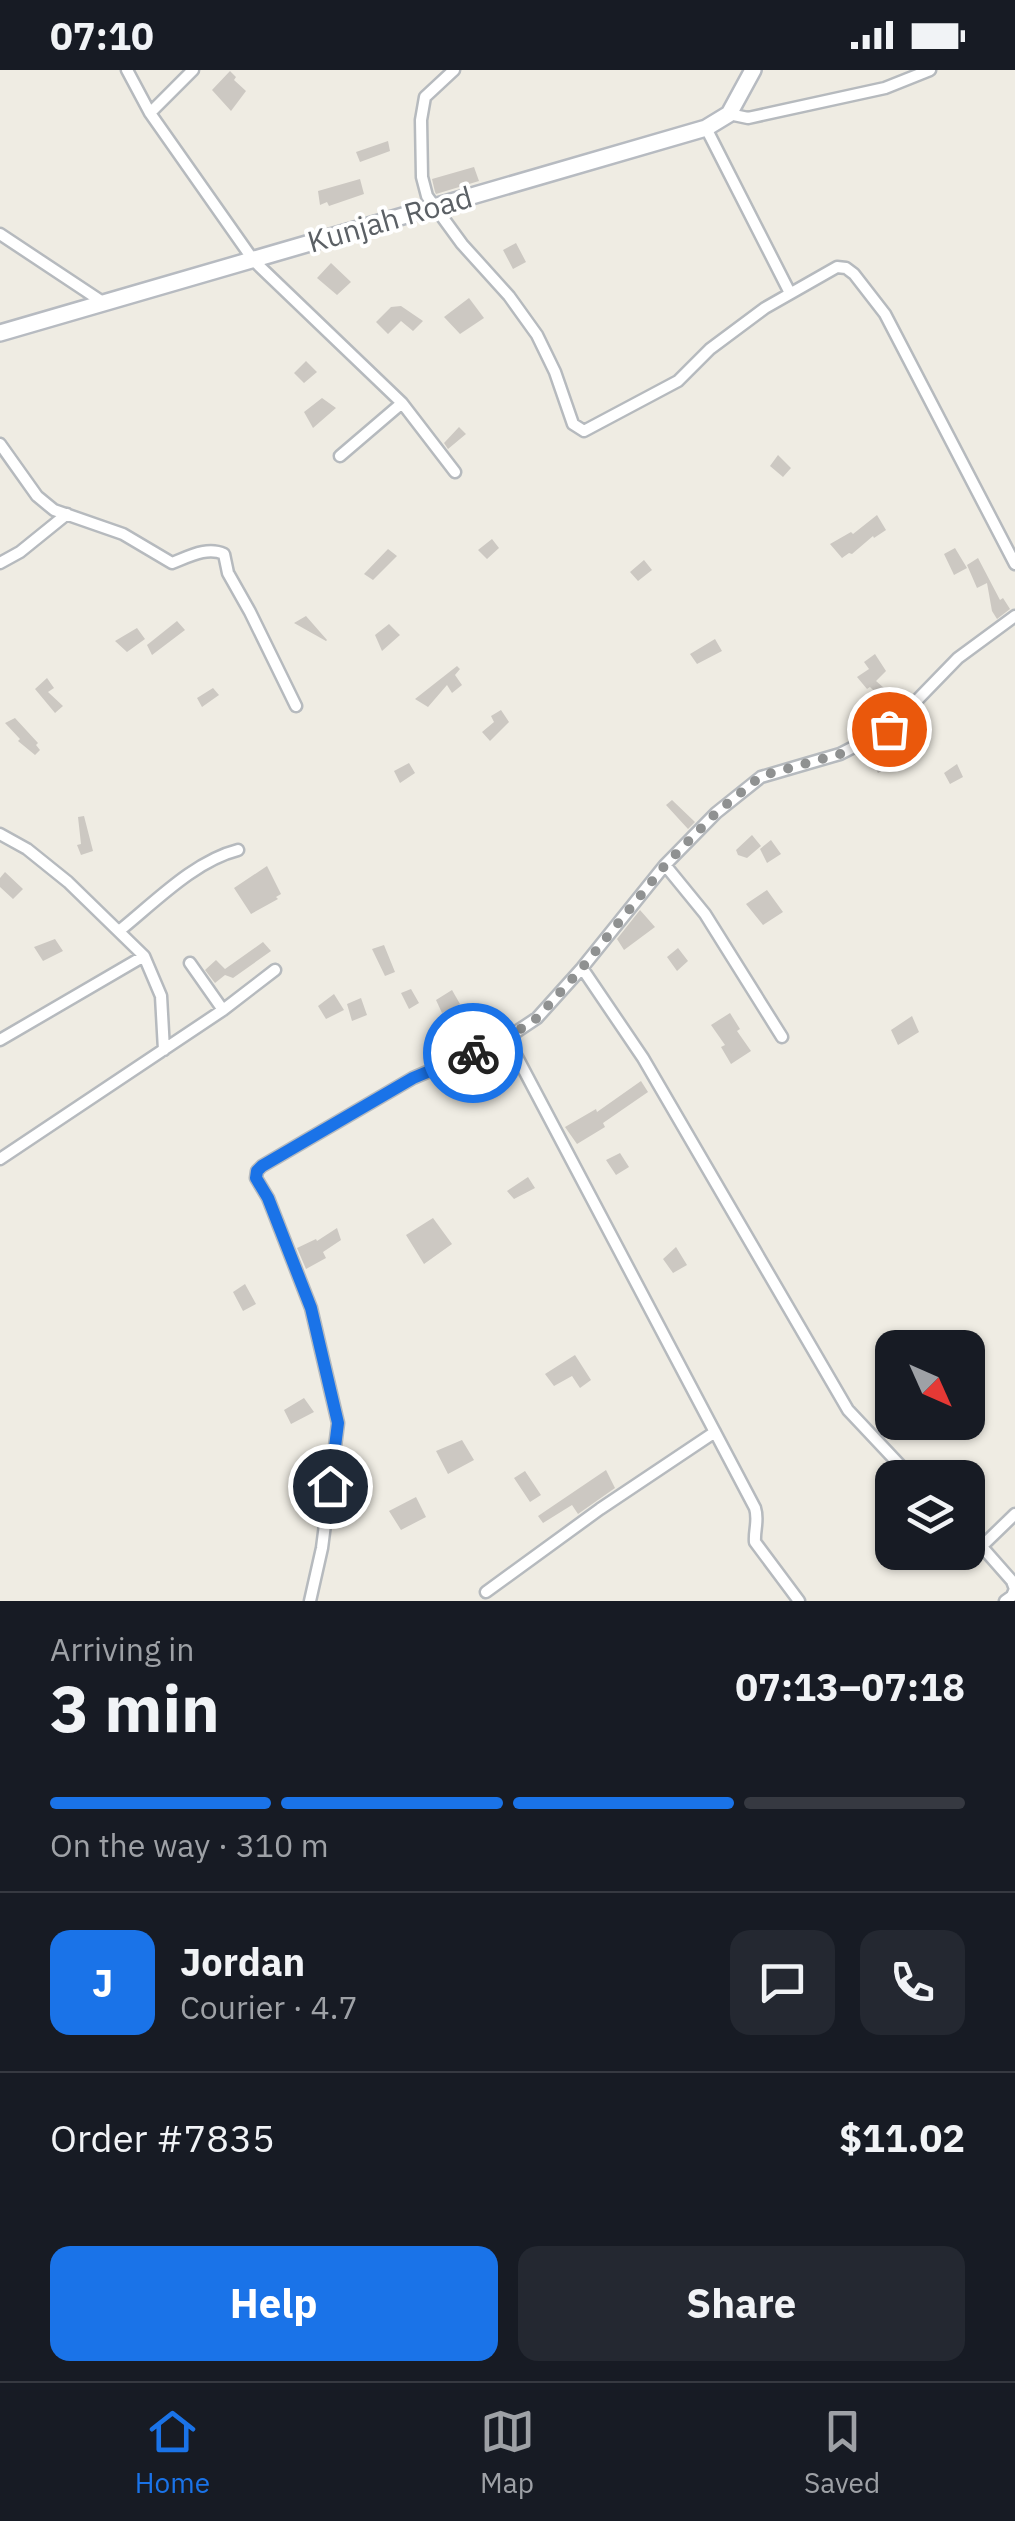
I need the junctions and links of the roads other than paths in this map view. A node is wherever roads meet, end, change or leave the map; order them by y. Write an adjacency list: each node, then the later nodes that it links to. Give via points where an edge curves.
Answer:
1 (127, 70): 8 (street)
2 (193, 70): 8 (street)
3 (454, 70): 11 (street, via 426,96 421,120 422,177)
4 (754, 70): 9 (street, Kunjah Road)
5 (930, 70): 7 (street)
6 (940, 70): 7 (street)
7 (888, 86): 9 (street, via 748,118)
8 (150, 113): 13 (street)
9 (729, 114): 10 (street, Kunjah Road)
10 (706, 128): 11 (street, Kunjah Road); 14 (street)
11 (435, 207): 13 (street, Kunjah Road); 14 (street, via 538,335 573,424 584,432 678,381 710,348)
12 (0, 234): 15 (street)
13 (254, 261): 15 (street, Kunjah Road); 17 (street)
14 (790, 293): 23 (street, via 837,267 854,274 904,347)
15 (104, 304): 16 (street, Kunjah Road)
16 (0, 333)
17 (402, 403): 19 (street); 20 (street)
18 (0, 444): 21 (street, via 37,496)
19 (340, 456)
20 (455, 472)
21 (67, 514): 22 (street); 25 (street, via 124,534 172,563 203,552 224,554)
22 (0, 562)
23 (1015, 564)
24 (1015, 616): 28 (street, via 958,658 889,729 840,754 761,776)
25 (296, 706)
26 (0, 834): 29 (street, via 68,882)
27 (238, 850): 29 (street, via 192,872)
28 (666, 864): 32 (street); 35 (street)
29 (119, 931): 30 (street)
30 (144, 956): 37 (street); 38 (street, via 161,996)
31 (190, 962): 34 (street)
32 (582, 968): 36 (street, via 537,1018); 41 (street, via 643,1058 848,1410)
33 (275, 970): 34 (street)
34 (223, 1010): 38 (street)
35 (782, 1037)
36 (507, 1038): 40 (street); 46 (street, via 413,1078 257,1171 311,1308 338,1423)
37 (0, 1040)
38 (164, 1050): 39 (street)
39 (0, 1159)
40 (715, 1432): 45 (street); 47 (street, via 758,1516 755,1542)
41 (895, 1460)
42 (1015, 1514): 43 (street)
43 (985, 1543)
44 (985, 1550): 48 (street, via 1012,1581 1015,1589)
45 (486, 1592)
46 (310, 1601)
47 (799, 1601)
48 (1005, 1601)

